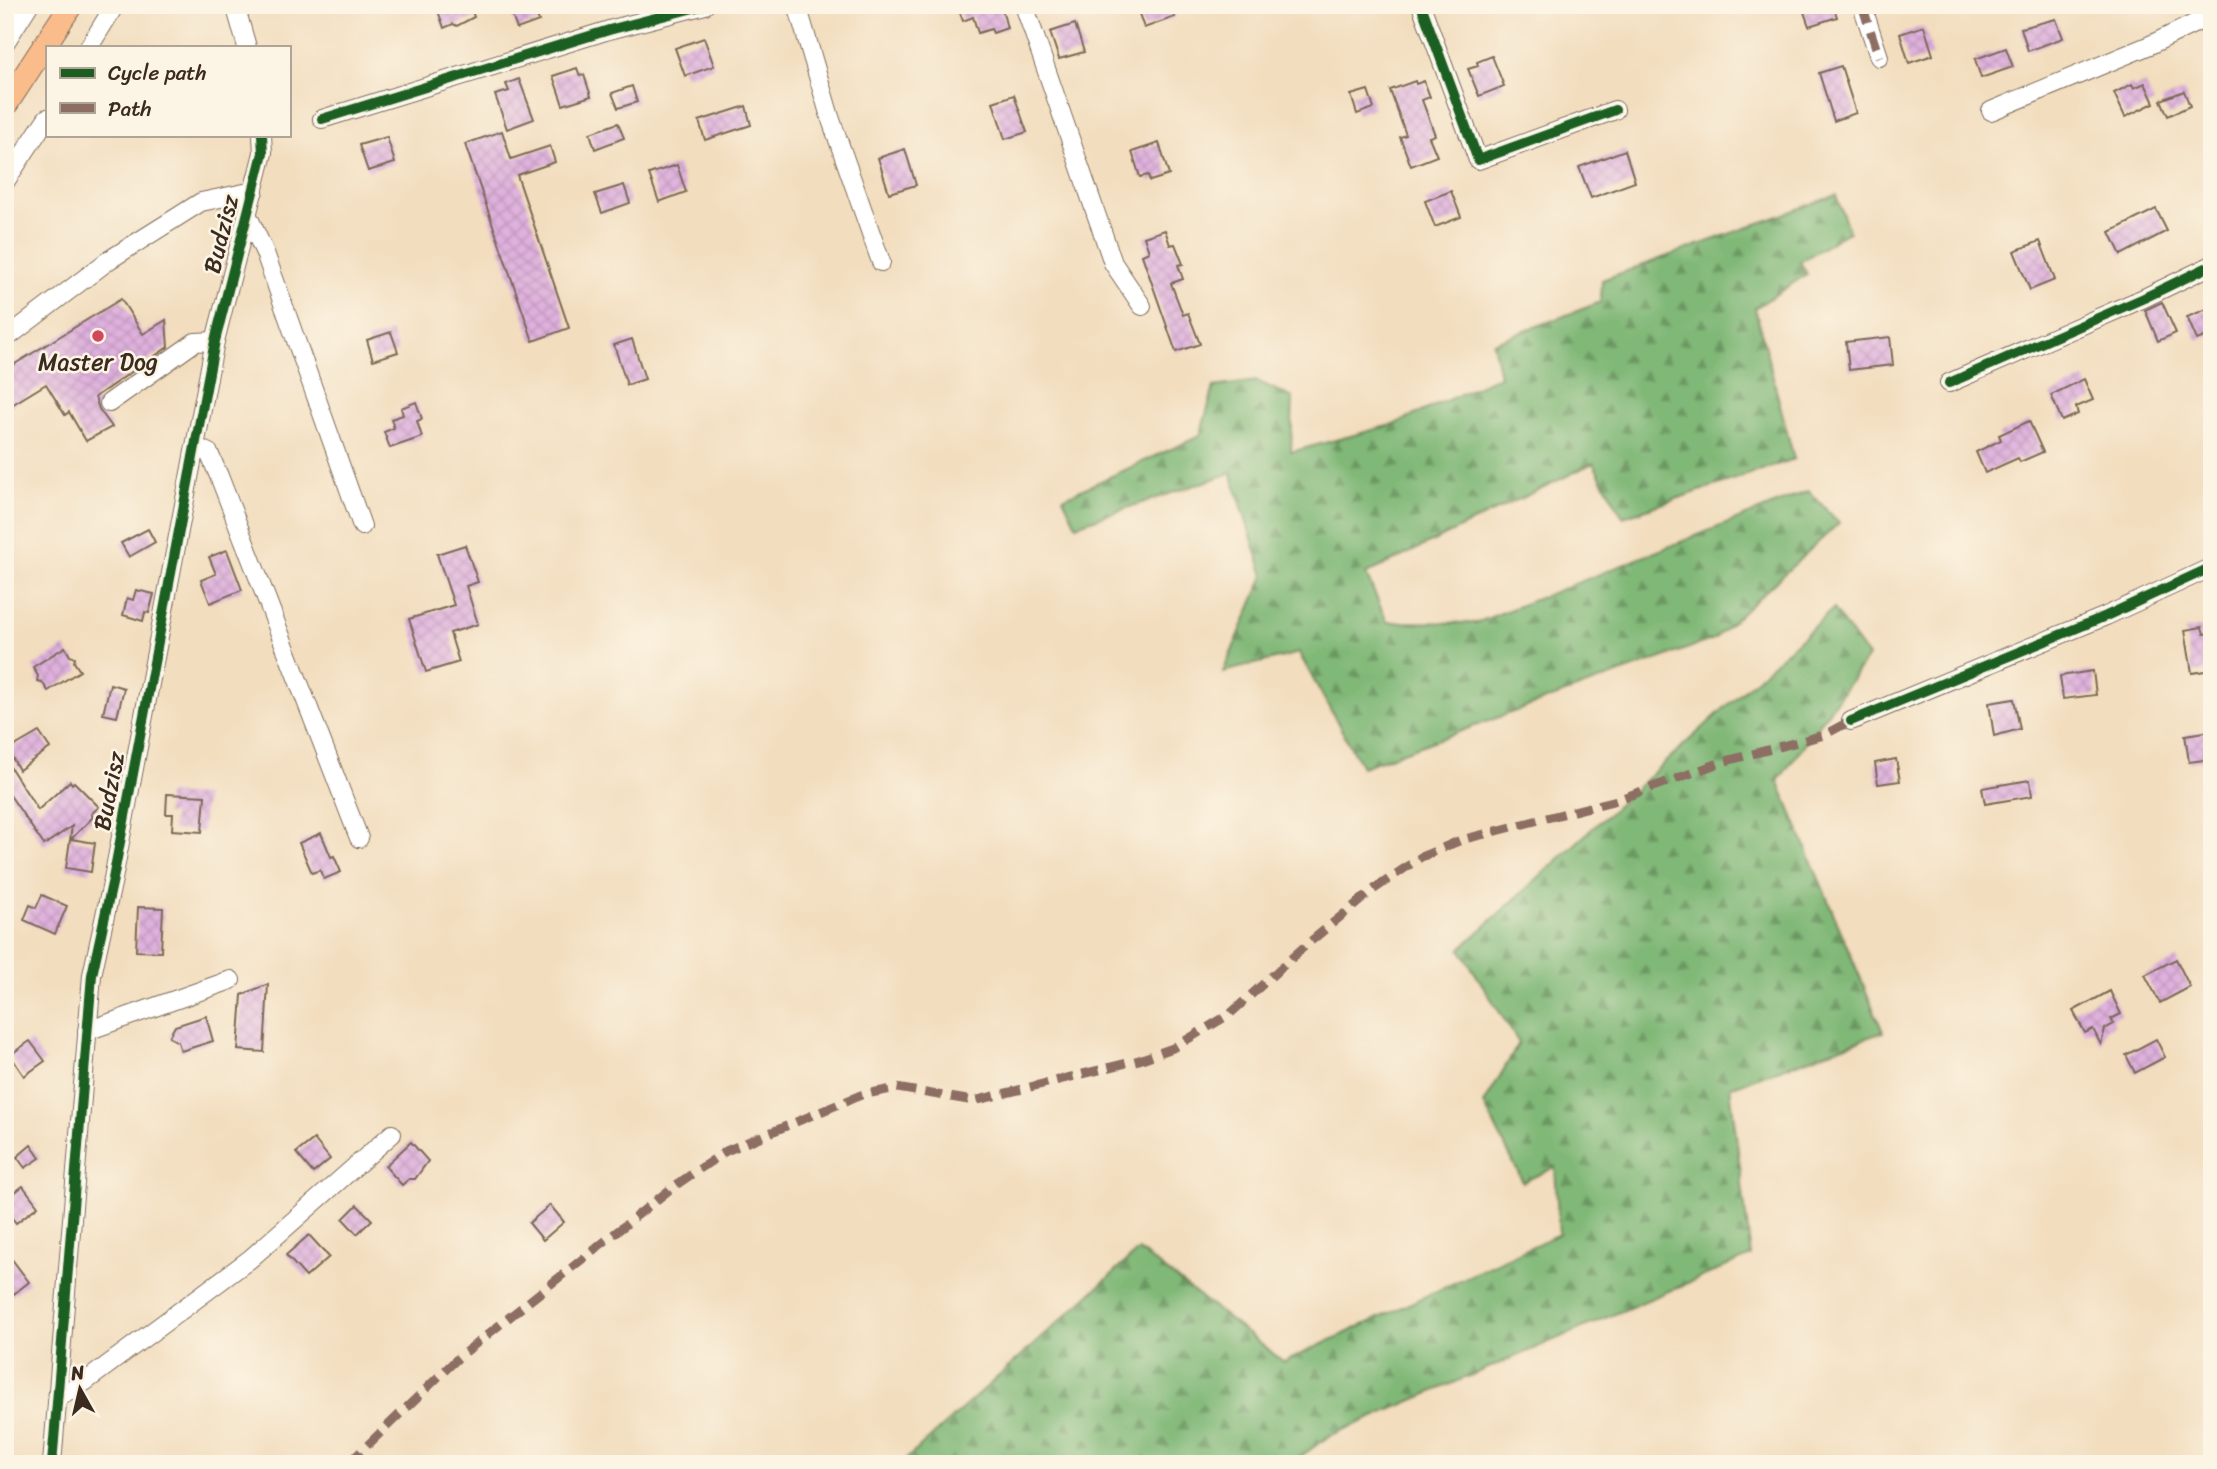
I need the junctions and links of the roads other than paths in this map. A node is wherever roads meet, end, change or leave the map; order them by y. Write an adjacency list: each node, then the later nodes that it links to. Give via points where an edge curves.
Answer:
1 (29, 5): 11 (street)
2 (71, 5): 15 (main road)
3 (115, 5): 12 (street)
4 (235, 5): 13 (street)
5 (705, 5): 18 (street)
6 (797, 5): 24 (street)
7 (1024, 5): 26 (street, via 1112,263)
8 (1421, 5): 16 (street, via 1478,160)
9 (1861, 5): 14 (street)
10 (2212, 16): 17 (street)
11 (5, 43)
12 (90, 46)
13 (247, 46)
14 (1879, 57)
15 (5, 106)
16 (1615, 110)
17 (1991, 111)
18 (322, 119)
19 (46, 120): 21 (street)
20 (262, 136): 22 (street, Budzisz)
21 (5, 182)
22 (254, 191): 23 (street, Budzisz); 27 (street, via 201,202 109,260)
23 (248, 216): 28 (street, Budzisz); 32 (street)
24 (881, 262)
25 (2212, 265): 29 (street)
26 (1142, 306)
27 (5, 339)
28 (215, 341): 30 (street, via 195,342); 31 (street, Budzisz)
29 (1949, 383)
30 (109, 403)
31 (196, 447): 35 (street, via 209,453 219,476); 37 (street, Budzisz, via 92,975)
32 (362, 526)
33 (2212, 567): 34 (street)
34 (1851, 721)
35 (359, 838)
36 (231, 980): 37 (street)
37 (87, 1031): 39 (street, Budzisz)
38 (392, 1134): 39 (street, via 250,1259)
39 (58, 1398): 40 (street, Budzisz)
40 (51, 1464)

